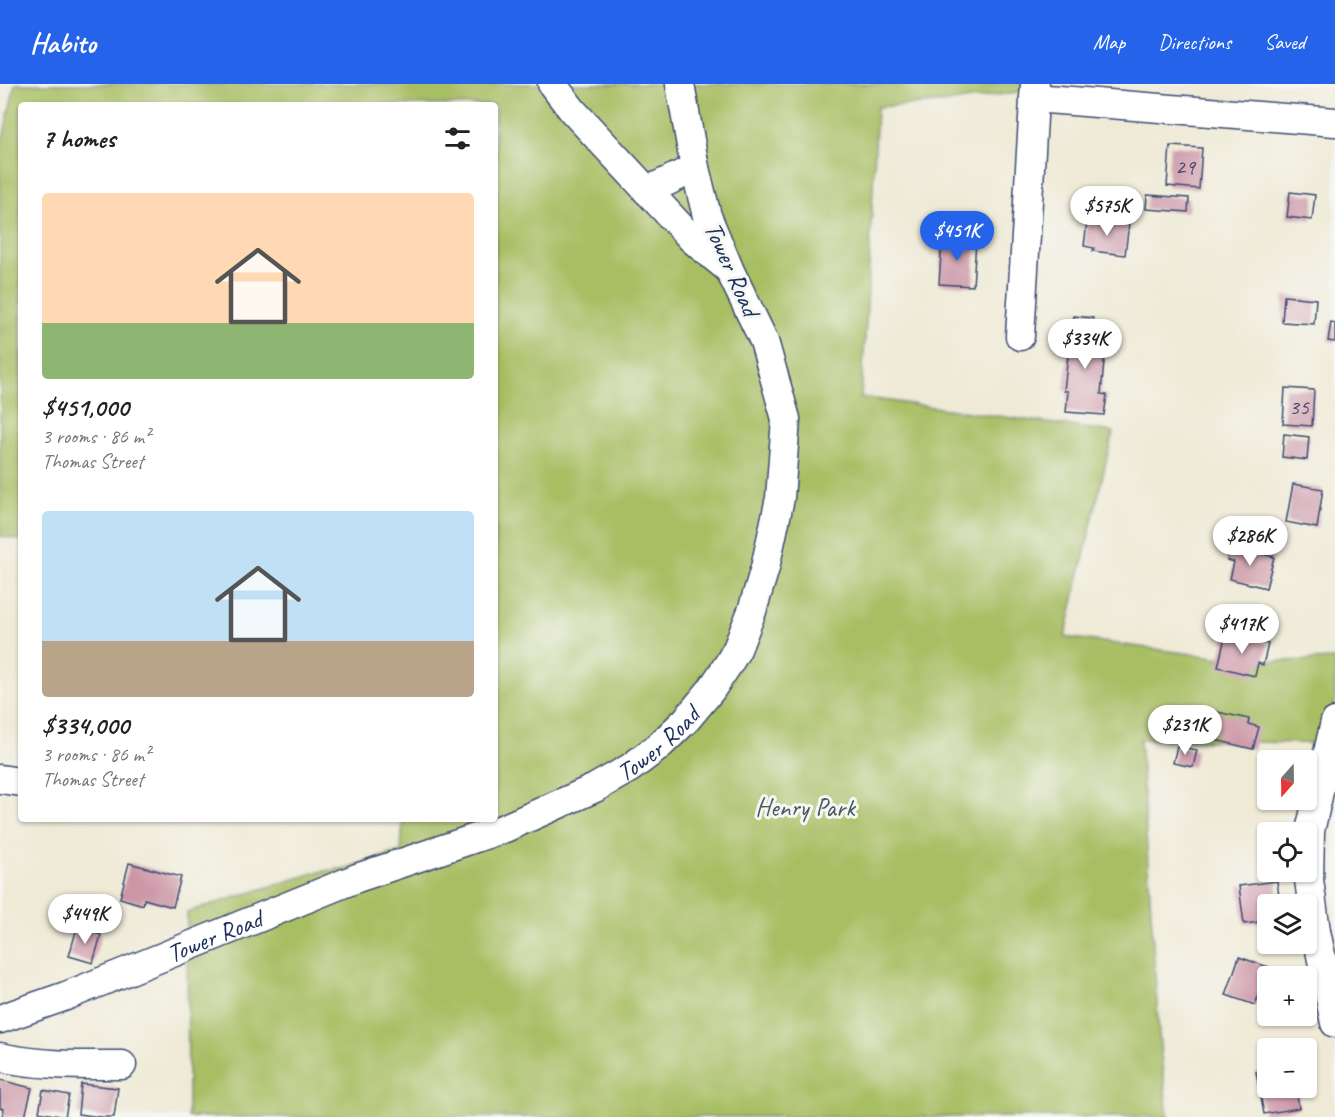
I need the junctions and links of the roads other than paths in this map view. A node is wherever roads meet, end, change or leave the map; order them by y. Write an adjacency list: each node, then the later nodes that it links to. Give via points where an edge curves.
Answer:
1 (552, 84): 6 (street)
2 (680, 84): 5 (street, Tower Road)
3 (1034, 91): 4 (street); 8 (street)
4 (1335, 122)
5 (695, 168): 6 (street); 7 (street, Tower Road, via 707,216)
6 (647, 191): 7 (street, via 692,239)
7 (730, 271): 12 (street, Tower Road, via 764,341 786,419 780,498 760,584 736,649 711,690 673,734 613,778 505,828 357,878)
8 (1020, 336)
9 (1335, 722): 13 (street, via 1310,831 1309,880)
10 (0, 779): 11 (street)
11 (18, 782)
12 (0, 1019)
13 (1335, 1023)
14 (0, 1057): 15 (street, via 49,1064)
15 (122, 1065)

